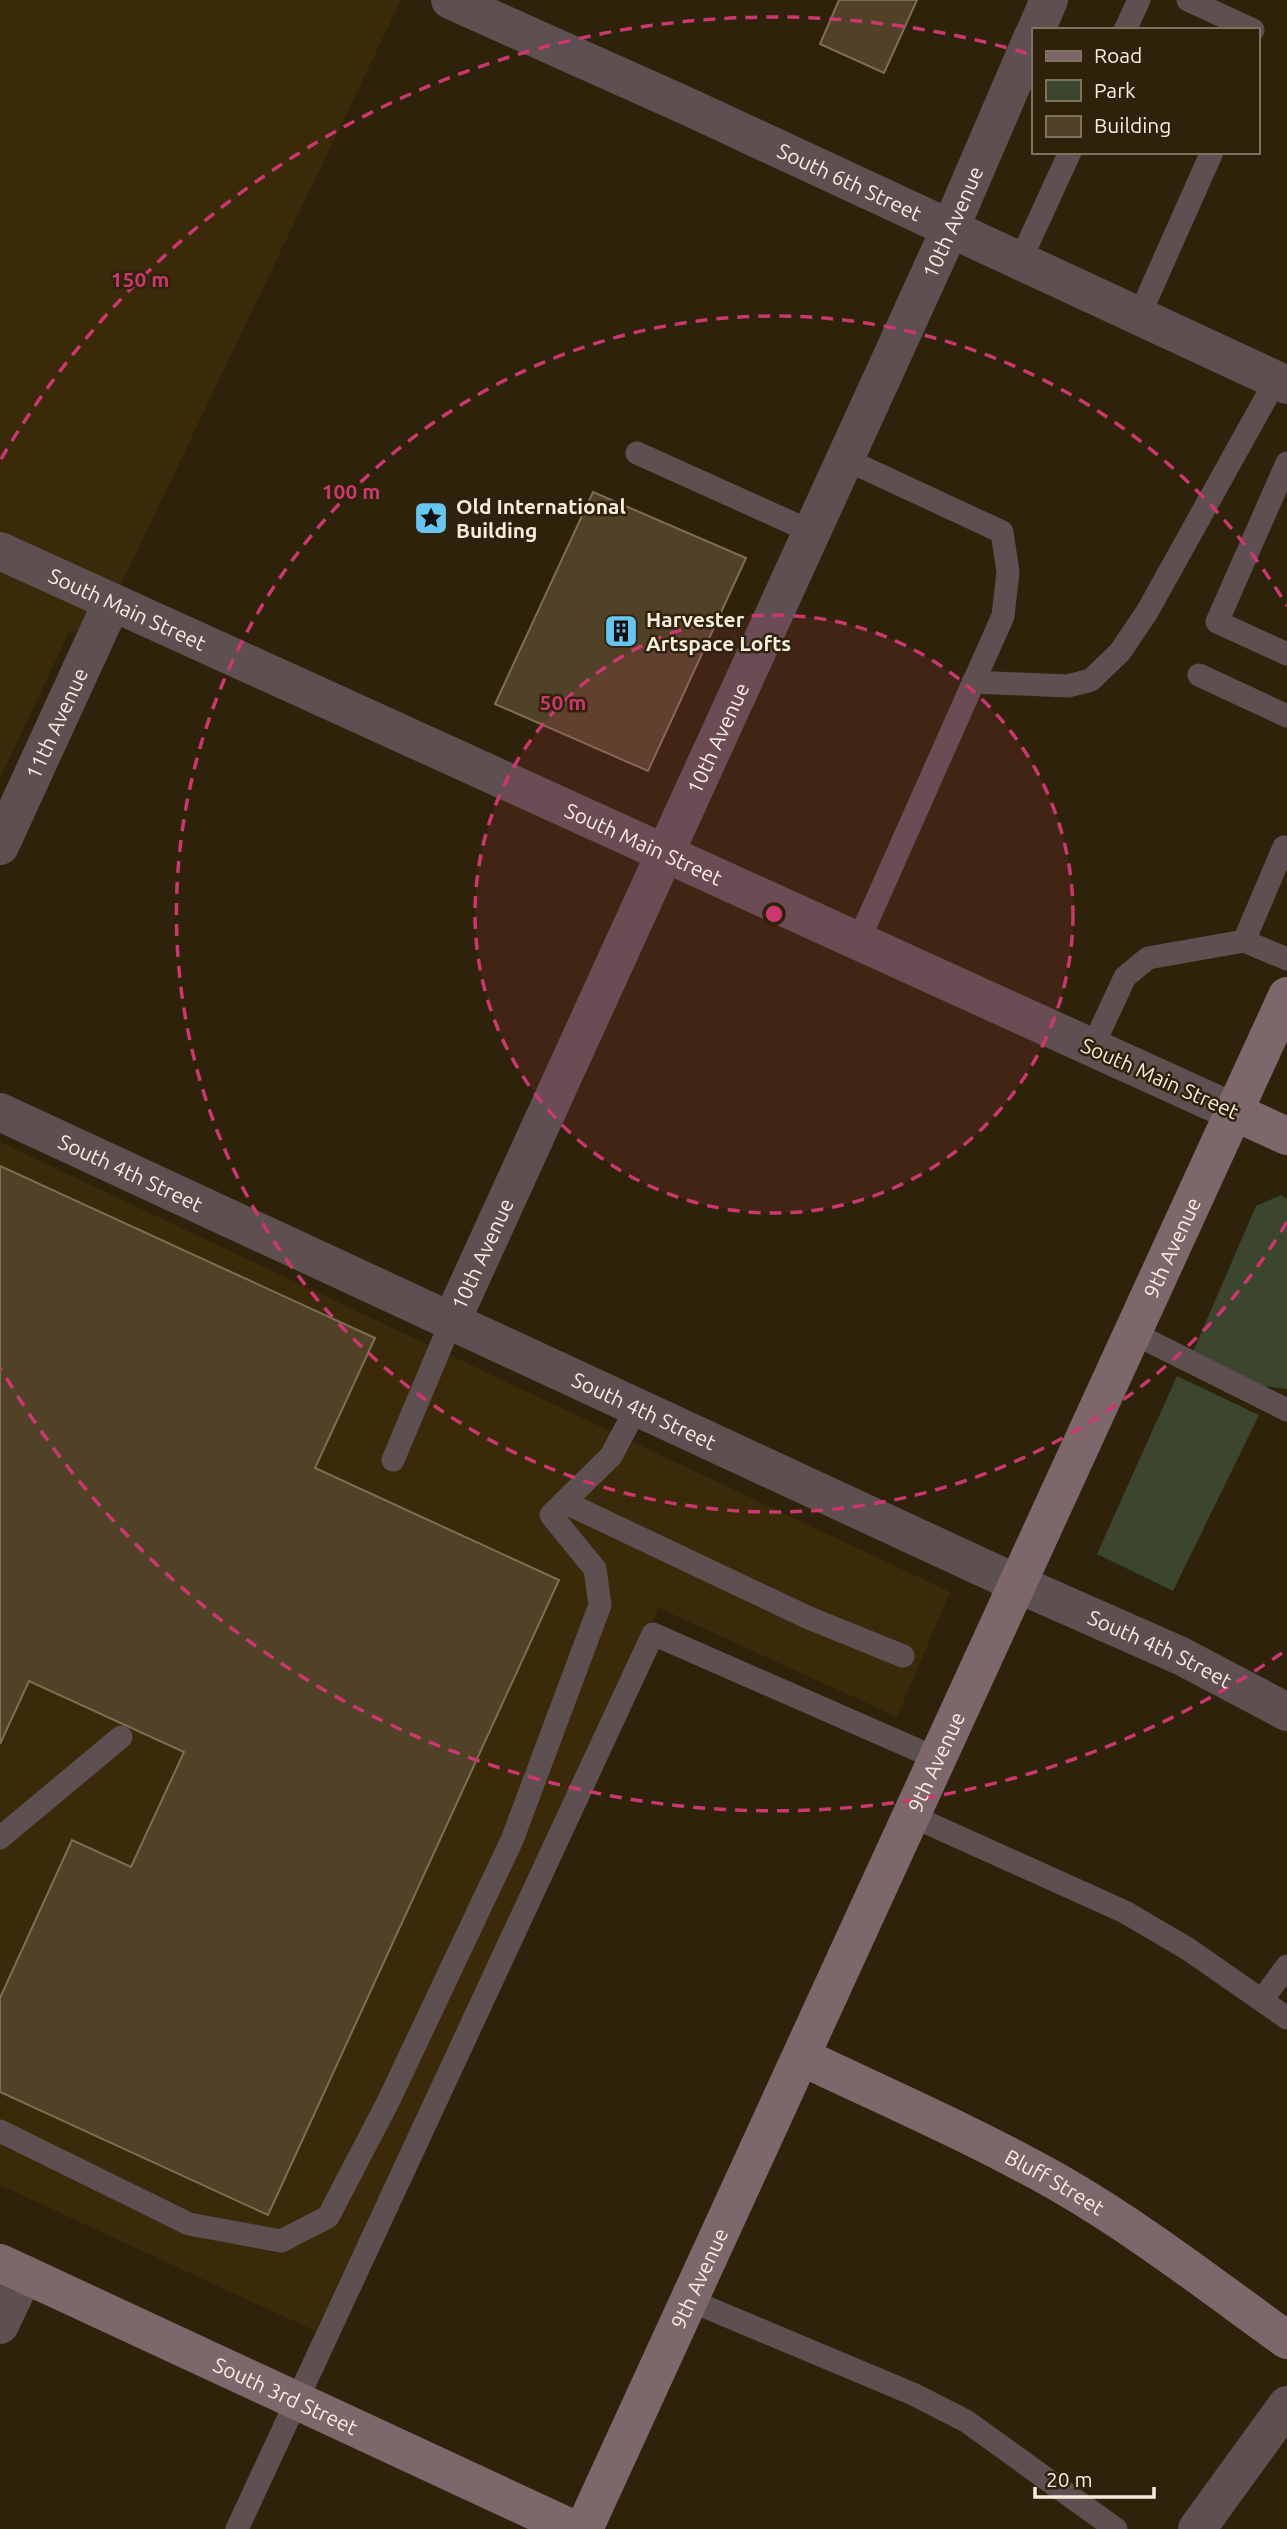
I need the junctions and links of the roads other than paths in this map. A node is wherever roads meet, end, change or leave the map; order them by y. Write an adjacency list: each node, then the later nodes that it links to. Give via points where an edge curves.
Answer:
1 (450, 0): 11 (street, South 6th Street)
2 (1049, 0): 5 (street)
3 (1139, 0): 6 (lane)
4 (1188, 0): 7 (lane)
5 (1037, 28)
6 (1126, 28)
7 (1249, 28)
8 (1032, 38): 11 (street, 10th Avenue)
9 (1069, 154): 12 (lane)
10 (1211, 154): 13 (lane)
11 (950, 229): 12 (street, South 6th Street); 16 (street, 10th Avenue)
12 (1020, 261): 13 (street, South 6th Street)
13 (1139, 316): 14 (street, South 6th Street)
14 (1282, 382): 23 (lane, via 1120,652 1091,680 1068,686)
15 (637, 453): 18 (lane)
16 (845, 458): 18 (street, 10th Avenue); 23 (lane, via 1002,532 1008,572 1003,616)
17 (1287, 463): 21 (lane, via 1217,622)
18 (812, 531): 27 (street, 10th Avenue)
19 (0, 551): 20 (street, South Main Street)
20 (112, 602): 25 (street, 11th Avenue); 27 (street, South Main Street)
21 (1287, 654)
22 (1199, 675): 24 (lane)
23 (973, 682): 29 (lane)
24 (1287, 716)
25 (0, 846)
26 (1287, 849): 28 (lane, via 1284,847)
27 (665, 854): 29 (street, South Main Street); 36 (street, 10th Avenue)
28 (1244, 941): 30 (lane); 32 (lane, via 1148,958 1125,977)
29 (858, 942): 32 (street, South Main Street)
30 (1287, 959)
31 (1287, 996): 34 (main road, 9th Avenue)
32 (1092, 1048): 34 (street, South Main Street)
33 (0, 1112): 36 (street, South 4th Street)
34 (1234, 1112): 35 (main road, South Main Street); 37 (main road, 9th Avenue)
35 (1287, 1136)
36 (452, 1322): 38 (street, South 4th Street); 40 (lane)
37 (1133, 1333): 39 (lane); 42 (main road, 9th Avenue)
38 (637, 1407): 41 (lane, via 611,1456); 42 (street, South 4th Street)
39 (1287, 1410)
40 (393, 1460)
41 (564, 1502): 43 (lane, via 809,1618); 53 (lane, via 551,1515 595,1569 600,1605 512,1840 328,2217 281,2241 189,2224)
42 (1018, 1584): 44 (street, South 4th Street, via 1181,1656); 46 (main road, 9th Avenue)
43 (903, 1656)
44 (1287, 1712)
45 (121, 1737): 48 (lane)
46 (938, 1759): 47 (main road, 9th Avenue); 58 (lane, via 653,1634)
47 (912, 1816): 50 (lane, via 1125,1912); 52 (main road, 9th Avenue)
48 (0, 1839)
49 (1287, 1966): 50 (lane)
50 (1262, 2000): 51 (lane)
51 (1287, 2018)
52 (802, 2057): 55 (main road, 9th Avenue); 57 (main road, Bluff Street, via 1059,2183 1146,2238)
53 (0, 2131)
54 (12, 2268): 56 (street); 58 (main road, South 3rd Street)
55 (689, 2300): 62 (main road, 9th Avenue); 63 (lane, via 914,2394 966,2421)
56 (0, 2325)
57 (1287, 2340)
58 (297, 2401): 60 (lane); 61 (main road, South 3rd Street)
59 (1287, 2405): 64 (street)
60 (237, 2529)
61 (573, 2529)
62 (584, 2529)
63 (1116, 2529)
64 (1197, 2529)

